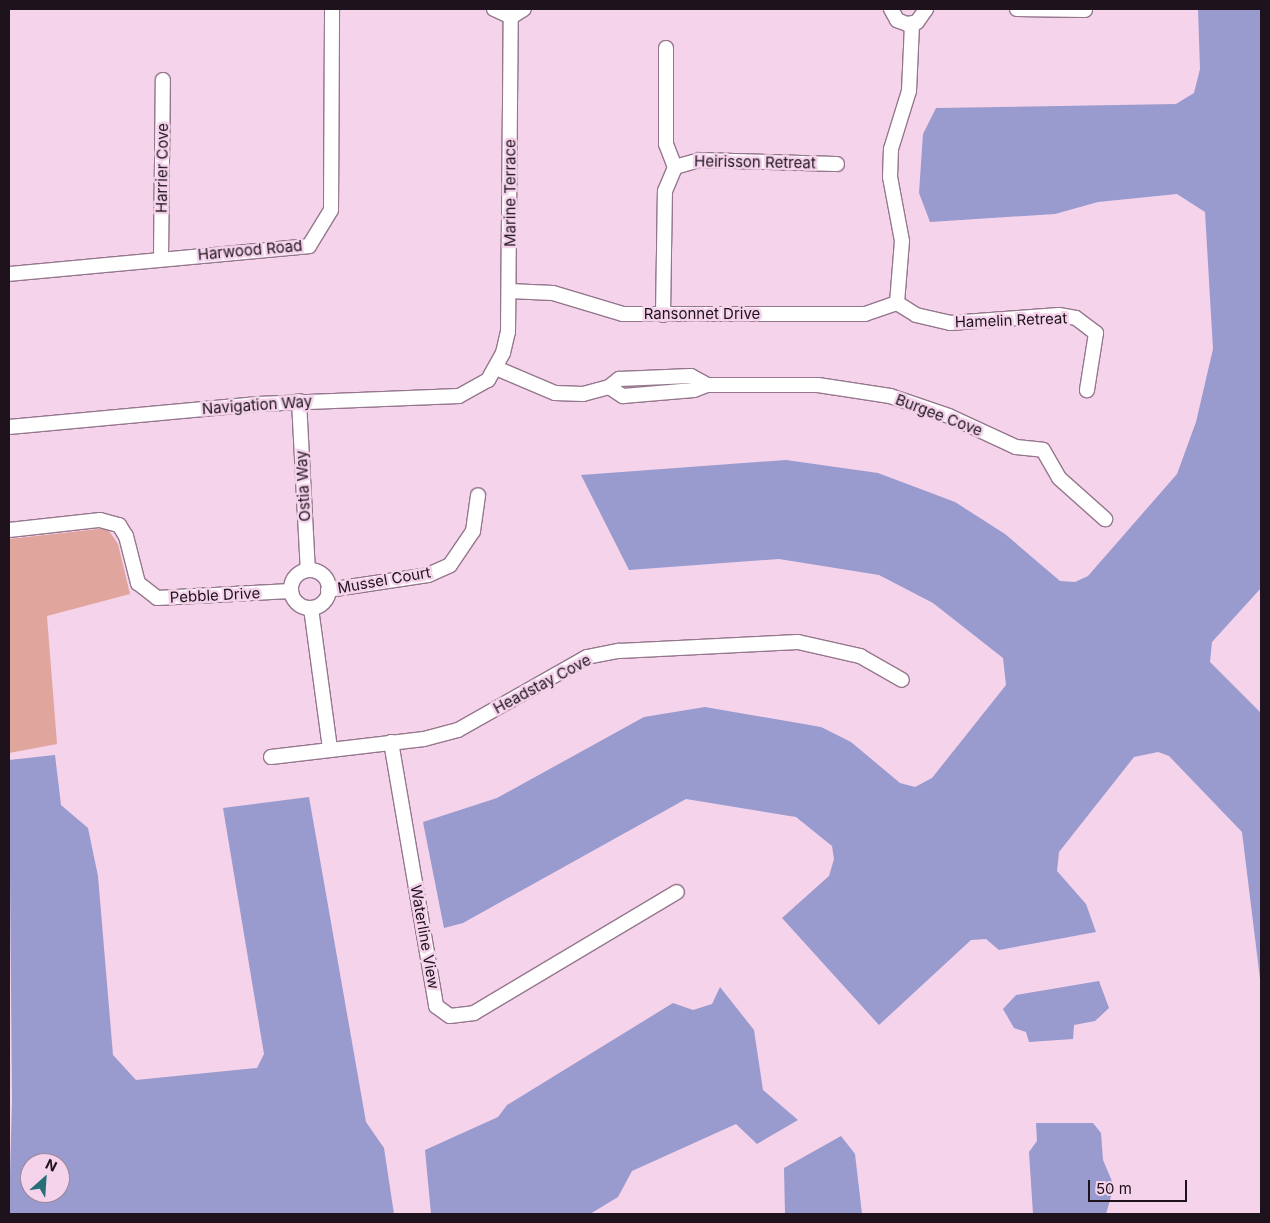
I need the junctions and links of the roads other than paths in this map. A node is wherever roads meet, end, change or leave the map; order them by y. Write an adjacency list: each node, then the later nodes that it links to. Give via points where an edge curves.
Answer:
1 (332, 9): 14 (street, Harwood Road, via 331,210 318,235 309,246)
2 (494, 9): 8 (street)
3 (524, 9): 8 (street)
4 (891, 9): 9 (street, via 897,20)
5 (926, 9): 9 (street)
6 (1017, 9): 7 (street)
7 (1085, 10)
8 (511, 17): 16 (street, Marine Terrace)
9 (912, 24): 17 (street, via 909,91 891,149 890,178 902,241)
10 (666, 48): 13 (street, via 666,144)
11 (163, 80): 14 (street, Harrier Cove)
12 (837, 164): 13 (street, Heirisson Retreat, via 699,160)
13 (675, 167): 18 (street, Heirisson Retreat, via 665,191)
14 (161, 257): 15 (street, Harwood Road)
15 (9, 274)
16 (510, 291): 18 (street, Ransonnet Drive, via 553,293 605,312); 19 (street, Marine Terrace, via 508,332)
17 (897, 303): 18 (street, Ransonnet Drive, via 865,314); 20 (street, Hamelin Retreat, via 916,316 950,323 1059,315 1076,318 1096,333)
18 (663, 315)
19 (496, 368): 21 (street, Navigation Way, via 488,380 458,396); 24 (street, Burgee Cove, via 555,393 583,394 610,387 622,396 694,390 707,385 818,385 913,402 1016,447 1043,450 1059,478)
20 (1087, 390)
21 (299, 401): 22 (street, Navigation Way); 26 (street, Ostia Way)
22 (9, 427)
23 (478, 495): 27 (street, Mussel Court, via 474,531 450,565 428,575)
24 (1105, 519)
25 (9, 530): 28 (street, Pebble Drive, via 100,520 119,525 126,536 138,582 157,598)
26 (308, 570): 27 (street, via 324,578); 28 (street, via 296,576)
27 (328, 590): 29 (street, via 323,602)
28 (291, 591): 29 (street, via 296,602)
29 (311, 608): 32 (street)
30 (902, 680): 31 (street, Headstay Cove, via 860,656 798,642 619,651 588,657 458,730)
31 (391, 742): 32 (street, Headstay Cove); 34 (street, Waterline View, via 436,1006 450,1016 474,1013)
32 (330, 749): 33 (street, Headstay Cove)
33 (271, 757)
34 (677, 892)

